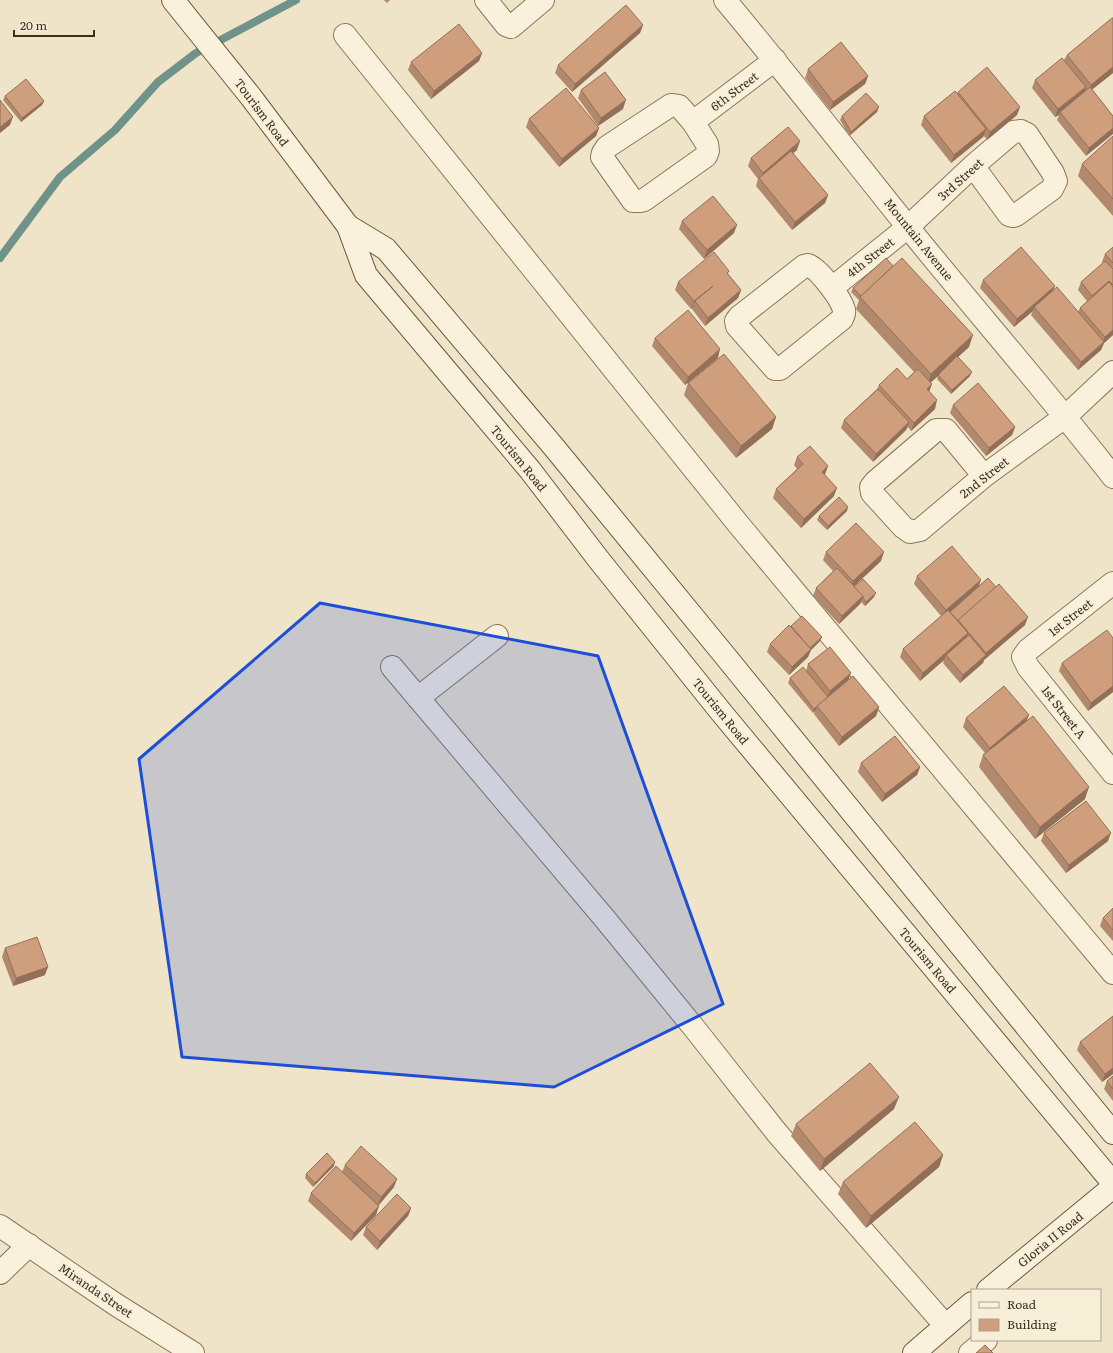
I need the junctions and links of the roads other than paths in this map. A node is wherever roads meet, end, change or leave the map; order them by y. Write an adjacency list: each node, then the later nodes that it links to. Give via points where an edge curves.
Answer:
1 (486, 0): 2 (street, via 506,25 511,27)
2 (543, 0)
3 (725, 0): 6 (street, Mountain Avenue)
4 (174, 2): 9 (street, Tourism Road, via 252,97)
5 (345, 35): 22 (street, via 739,525)
6 (775, 60): 7 (street, 6th Street); 10 (street, Mountain Avenue)
7 (693, 122): 7 (street, via 679,106 671,105 606,147 602,158 633,201 644,200 706,156 707,144)
8 (973, 166): 8 (street, 3rd Street, via 1013,132 1021,131 1027,134 1056,181 1052,189 1012,216); 10 (street, 3rd Street)
9 (348, 226): 23 (street, Tourism Road, via 386,249 543,434); 24 (street, Tourism Road, via 366,275 530,470 726,718)
10 (908, 227): 11 (street, 4th Street); 13 (street, Mountain Avenue)
11 (832, 288): 11 (street, via 813,267 804,266 739,317 736,321 737,326 775,369 780,369 842,319 844,309)
12 (1113, 372): 13 (street, 2nd Street)
13 (1066, 416): 14 (street, 2nd Street); 15 (street, Mountain Avenue)
14 (984, 476): 14 (street, 2nd Street, via 920,530 910,532 872,493 871,487 936,430 946,430)
15 (1113, 477)
16 (1113, 583): 18 (street, 1st Street)
17 (497, 636): 20 (street)
18 (1028, 650): 21 (street, 1st Street A, via 1023,657 1028,667)
19 (392, 667): 20 (street)
20 (418, 698): 31 (street, via 605,919 777,1133)
21 (1111, 767)
22 (1113, 973)
23 (1113, 1133)
24 (1113, 1183)
25 (1113, 1187): 29 (street, Gloria II Road)
26 (0, 1226): 27 (street, Miranda Street)
27 (29, 1245): 28 (street); 33 (street, Miranda Street)
28 (0, 1273)
29 (989, 1289)
30 (971, 1304): 31 (street)
31 (945, 1325): 34 (street)
32 (985, 1341): 35 (street)
33 (193, 1353)
34 (914, 1353)
35 (970, 1353)

